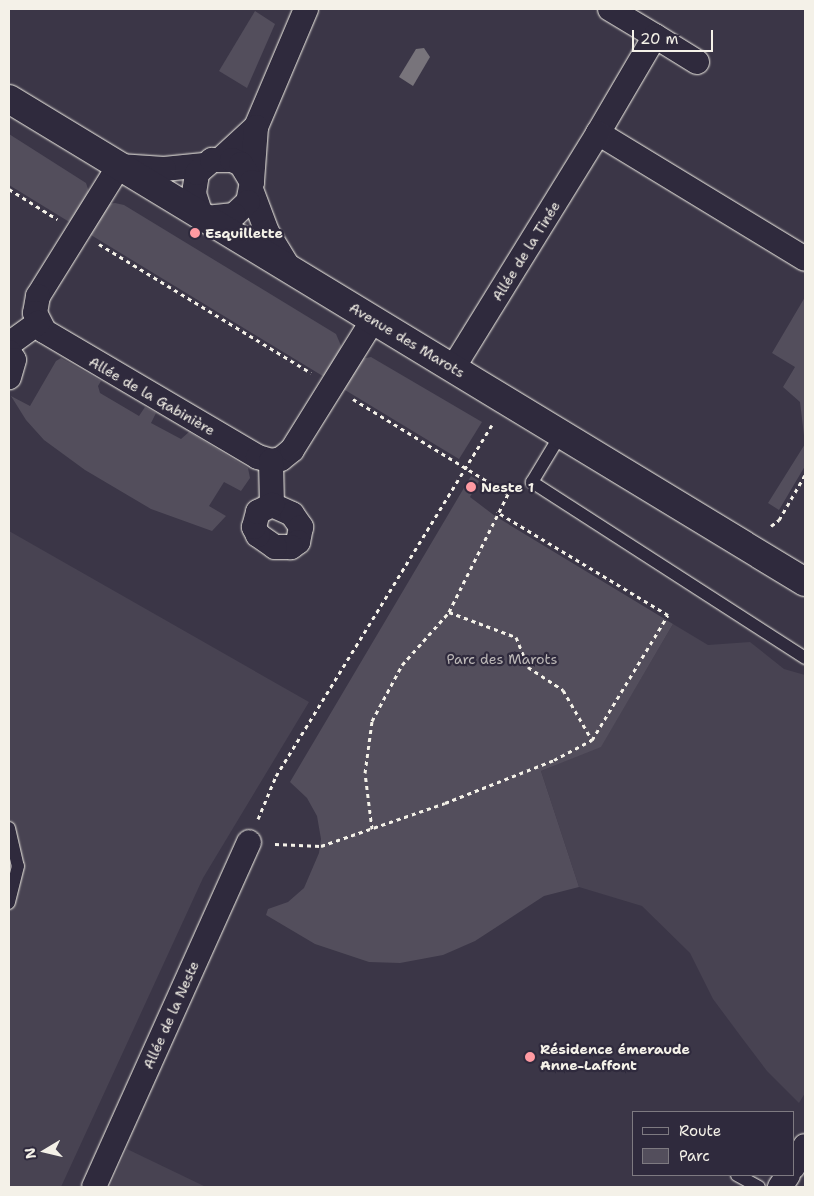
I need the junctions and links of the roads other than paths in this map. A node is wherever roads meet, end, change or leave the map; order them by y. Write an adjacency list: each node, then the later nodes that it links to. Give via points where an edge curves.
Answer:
1 (306, 9): 6 (street)
2 (610, 9): 3 (street)
3 (655, 36): 4 (street); 7 (street, Allée de la Tinée)
4 (697, 62)
5 (9, 99): 9 (street, Avenue des Marots)
6 (256, 127): 8 (street); 10 (street)
7 (598, 133): 12 (street); 18 (street, Allée de la Tinée)
8 (213, 162): 9 (street, via 164,169); 10 (street, via 241,164); 11 (street, via 194,183)
9 (119, 166): 11 (street, Avenue des Marots); 15 (street, via 36,301)
10 (252, 187): 11 (street, via 242,210 227,217); 13 (street, via 267,232)
11 (203, 217): 13 (street, Avenue des Marots)
12 (805, 259)
13 (290, 270): 14 (street, Avenue des Marots)
14 (372, 320): 18 (street, Avenue des Marots); 21 (street, via 292,450 281,459)
15 (38, 323): 16 (street); 21 (street, Allée de la Gabinière, via 47,334 258,457)
16 (9, 344)
17 (9, 352): 19 (street, via 14,360)
18 (453, 368): 20 (street, Avenue des Marots)
19 (9, 377)
20 (561, 434): 23 (street, Avenue des Marots); 24 (lane, via 532,482)
21 (271, 460): 22 (street)
22 (272, 505)
23 (805, 582)
24 (805, 658)
25 (9, 828): 27 (lane, via 18,866)
26 (249, 842): 32 (street, Allée de la Neste)
27 (9, 903)
28 (805, 1146): 29 (street)
29 (794, 1165)
30 (739, 1176): 33 (lane)
31 (787, 1176): 34 (street)
32 (94, 1187)
33 (759, 1187)
34 (780, 1187)

